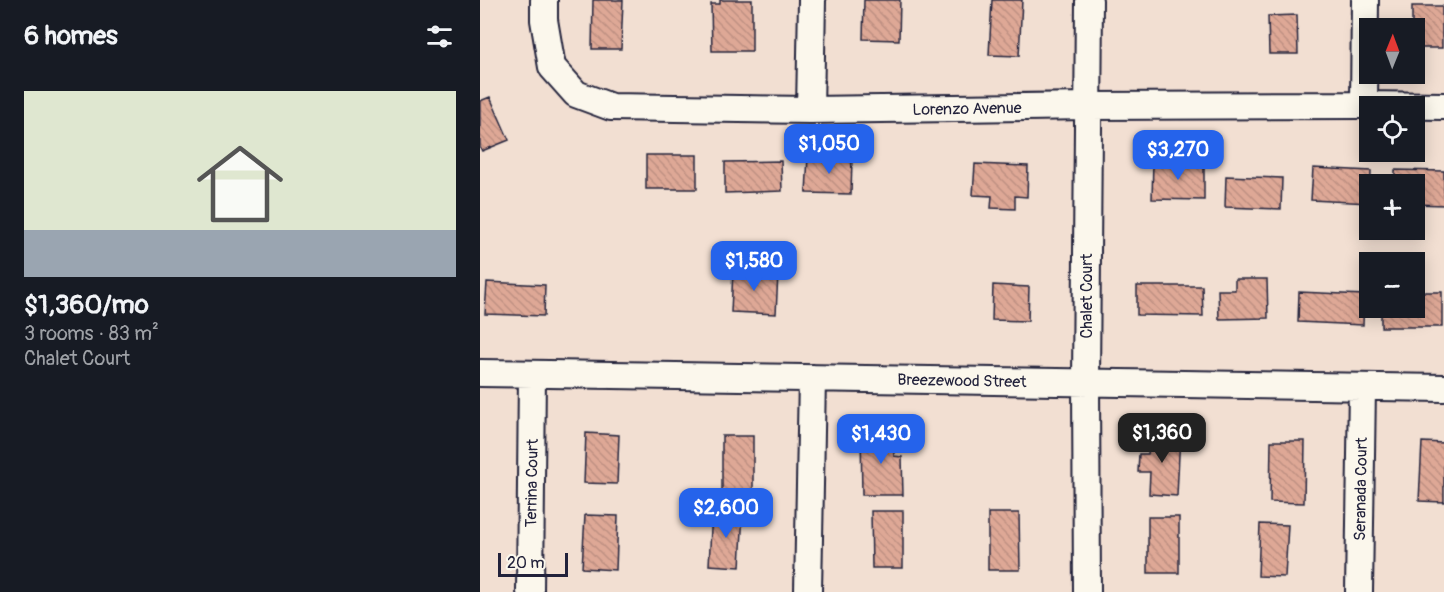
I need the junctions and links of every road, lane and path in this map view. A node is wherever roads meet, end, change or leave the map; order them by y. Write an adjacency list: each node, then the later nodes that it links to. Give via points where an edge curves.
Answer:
1 (812, 0): 10 (street)
2 (1089, 0): 7 (street, Chalet Court)
3 (1365, 0): 5 (street)
4 (544, 10): 10 (street, Lorenzo Avenue, via 552,67 576,94 611,107)
5 (1364, 96)
6 (1359, 105): 7 (street, Lorenzo Avenue)
7 (1087, 106): 10 (street, Lorenzo Avenue); 14 (street, Chalet Court)
8 (1425, 106): 9 (street, Lorenzo Avenue)
9 (1444, 106)
10 (810, 110)
11 (480, 373): 12 (street, Breezewood Street)
12 (532, 374): 13 (street, Breezewood Street); 17 (street, Terrina Court)
13 (812, 378): 14 (street, Breezewood Street); 18 (street)
14 (1086, 382): 15 (street, Breezewood Street); 19 (street, Chalet Court)
15 (1362, 387): 16 (street, Breezewood Street); 20 (street, Seranada Court)
16 (1444, 388)
17 (530, 592)
18 (808, 592)
19 (1088, 592)
20 (1359, 592)

